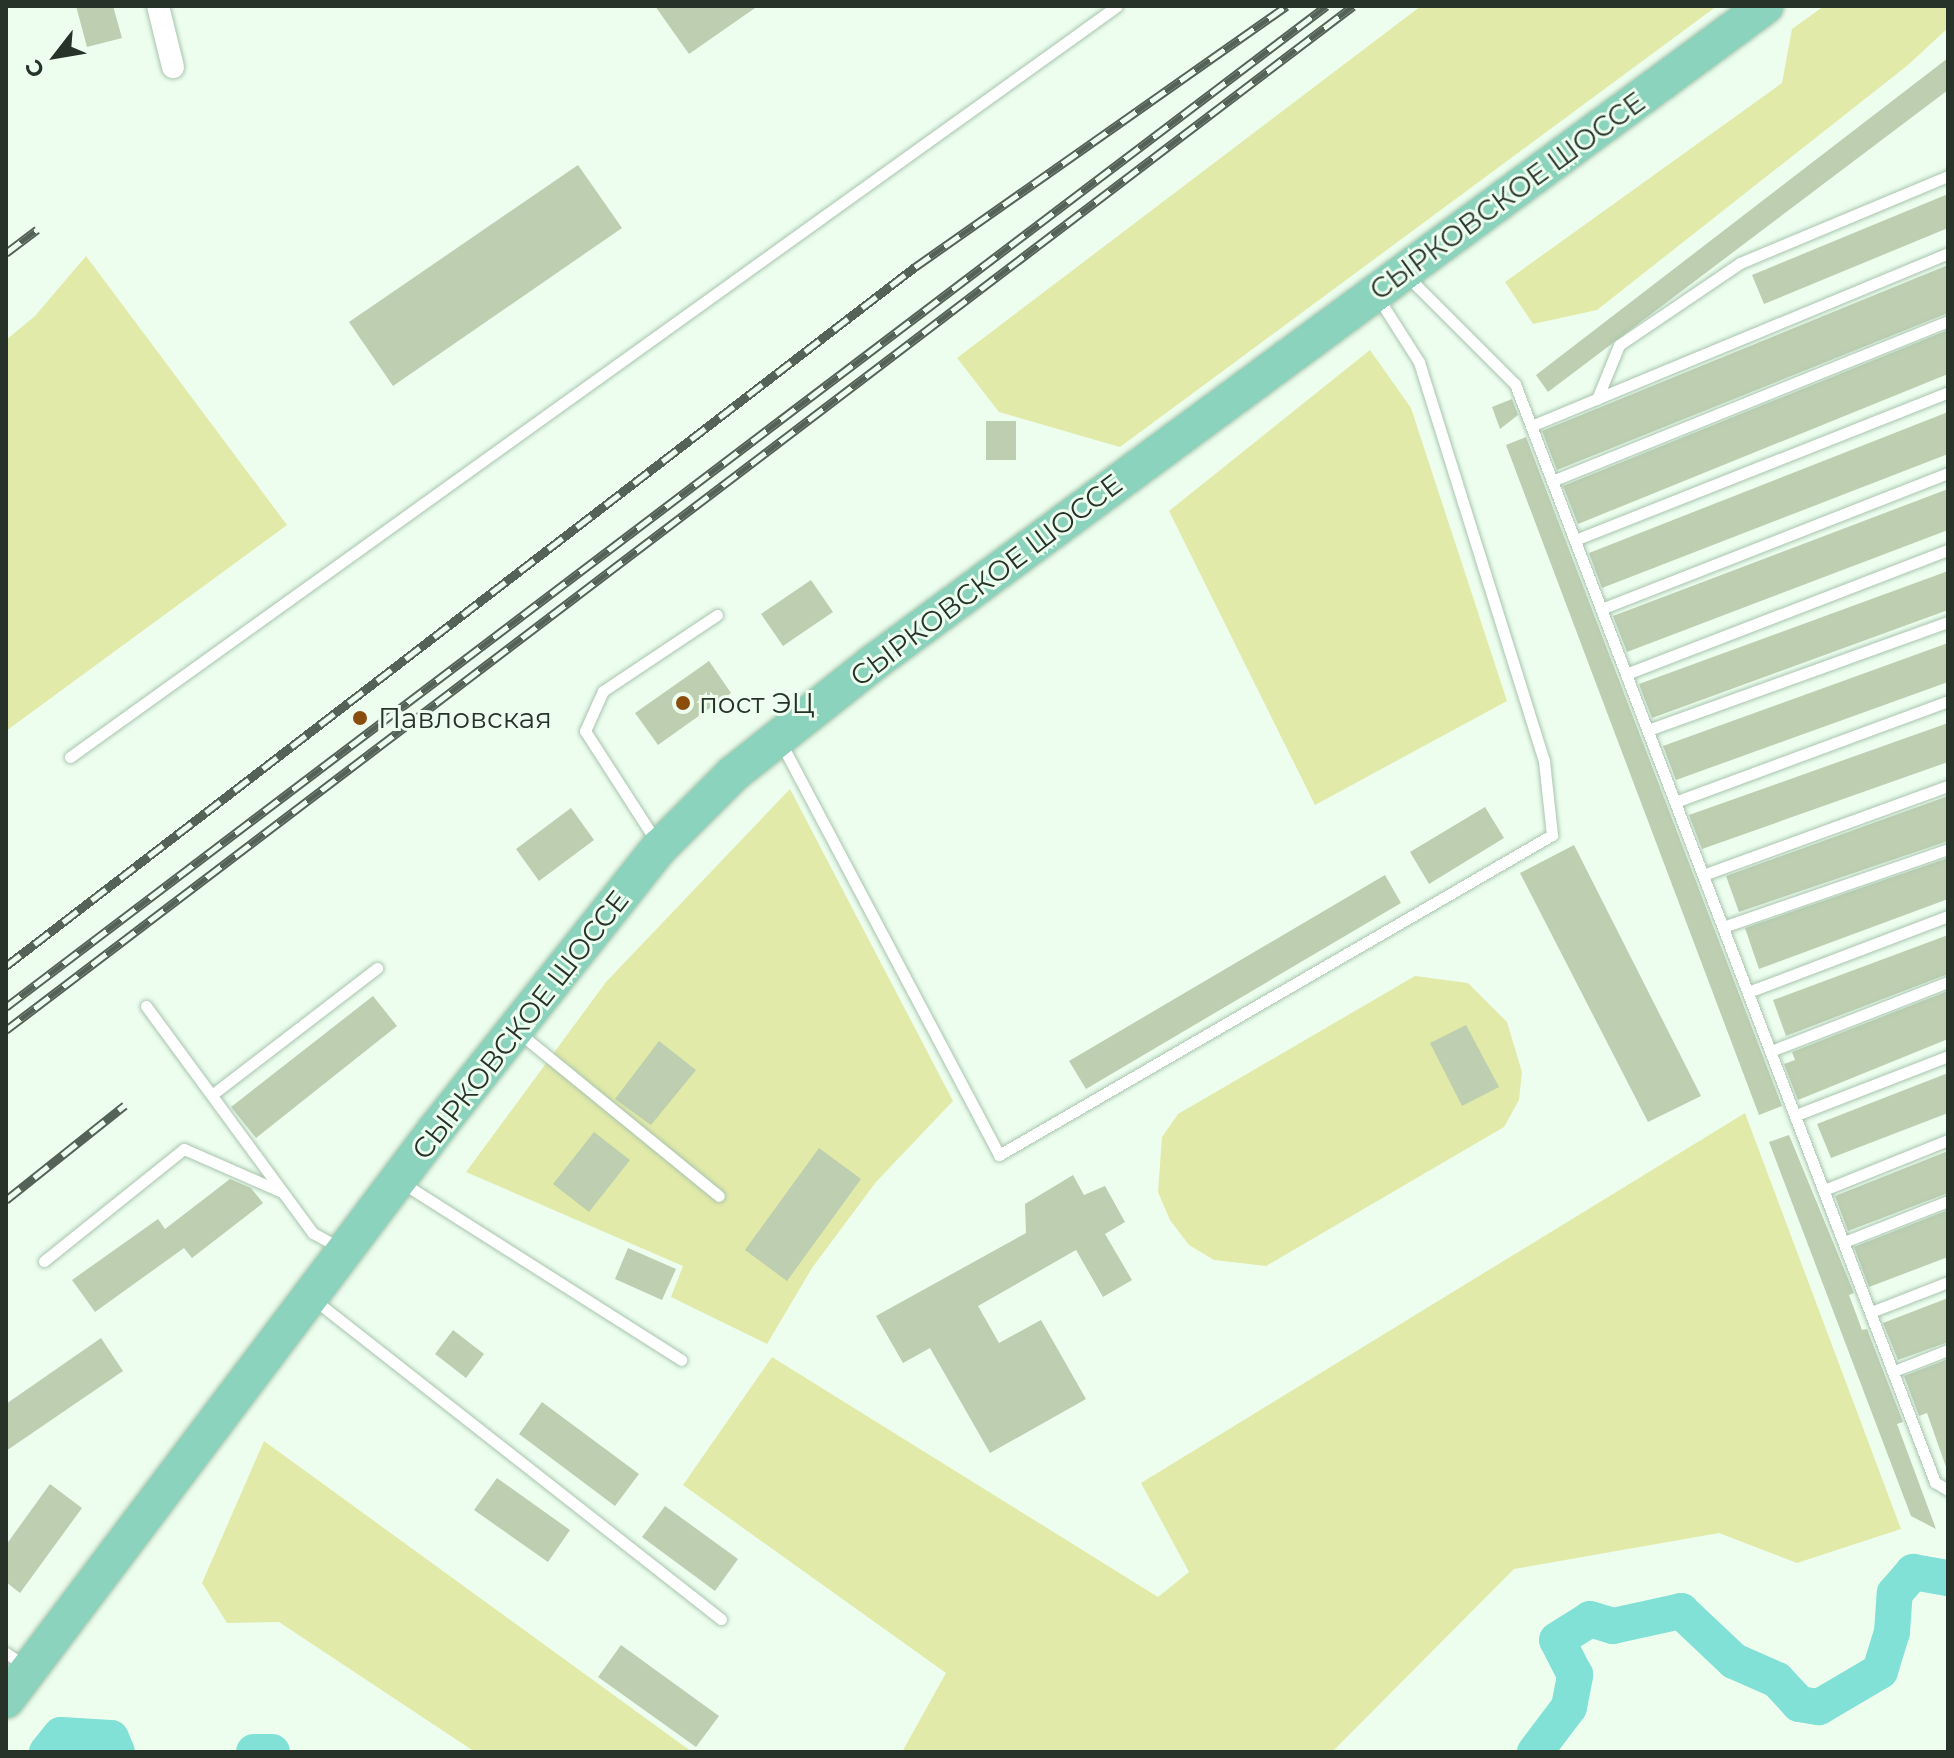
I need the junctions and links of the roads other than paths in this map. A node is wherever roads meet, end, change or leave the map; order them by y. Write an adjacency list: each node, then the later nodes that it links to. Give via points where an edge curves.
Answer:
1 (158, 6): 4 (street)
2 (1117, 6): 23 (lane)
3 (1765, 6): 7 (main road, СЫРКОВСКОЕ ШОССЕ)
4 (173, 67)
5 (1948, 176): 10 (lane, via 1740,263 1619,345)
6 (1948, 253): 10 (lane)
7 (1389, 283): 11 (lane, via 1515,384); 22 (main road, СЫРКОВСКОЕ ШОССЕ); 22 (lane, via 1419,362 1544,761 1552,835 999,1155)
8 (1948, 321): 13 (lane)
9 (1948, 392): 14 (lane)
10 (1597, 399): 11 (lane)
11 (1531, 426): 13 (lane)
12 (1948, 473): 16 (lane)
13 (1552, 481): 14 (lane)
14 (1575, 540): 16 (lane)
15 (1948, 550): 19 (lane)
16 (1601, 609): 19 (lane)
17 (717, 615): 26 (lane, via 603,691 585,731)
18 (1948, 622): 21 (lane)
19 (1626, 674): 21 (lane)
20 (1948, 701): 25 (lane)
21 (1648, 730): 25 (lane)
22 (777, 736): 26 (main road, СЫРКОВСКОЕ ШОССЕ)
23 (70, 757)
24 (1948, 786): 28 (lane)
25 (1675, 802): 28 (lane)
26 (660, 847): 35 (main road, СЫРКОВСКОЕ ШОССЕ)
27 (1948, 849): 30 (lane)
28 (1703, 875): 30 (lane)
29 (1948, 916): 33 (lane)
30 (1723, 927): 33 (lane)
31 (377, 968): 38 (lane)
32 (1948, 982): 36 (lane)
33 (1748, 992): 36 (lane)
34 (146, 1006): 38 (lane)
35 (516, 1030): 41 (main road, СЫРКОВСКОЕ ШОССЕ); 44 (lane)
36 (1771, 1051): 39 (lane)
37 (1948, 1056): 39 (lane)
38 (213, 1094): 43 (lane)
39 (1796, 1115): 42 (lane)
40 (1948, 1140): 42 (lane)
41 (400, 1181): 47 (main road, СЫРКОВСКОЕ ШОССЕ); 53 (lane)
42 (1824, 1190): 46 (lane)
43 (285, 1194): 47 (lane, via 313,1233); 48 (lane, via 184,1149)
44 (719, 1196)
45 (1948, 1201): 46 (lane)
46 (1844, 1242): 51 (lane)
47 (346, 1251): 50 (main road, СЫРКОВСКОЕ ШОССЕ)
48 (44, 1261)
49 (1948, 1282): 51 (lane)
50 (311, 1297): 56 (lane); 57 (main road, СЫРКОВСКОЕ ШОССЕ)
51 (1871, 1312): 54 (lane)
52 (1948, 1350): 54 (lane)
53 (681, 1360)
54 (1894, 1371): 55 (lane, via 1935,1482)
55 (1948, 1490)
56 (721, 1619)
57 (18, 1661): 58 (main road, СЫРКОВСКОЕ ШОССЕ)
58 (6, 1700)

